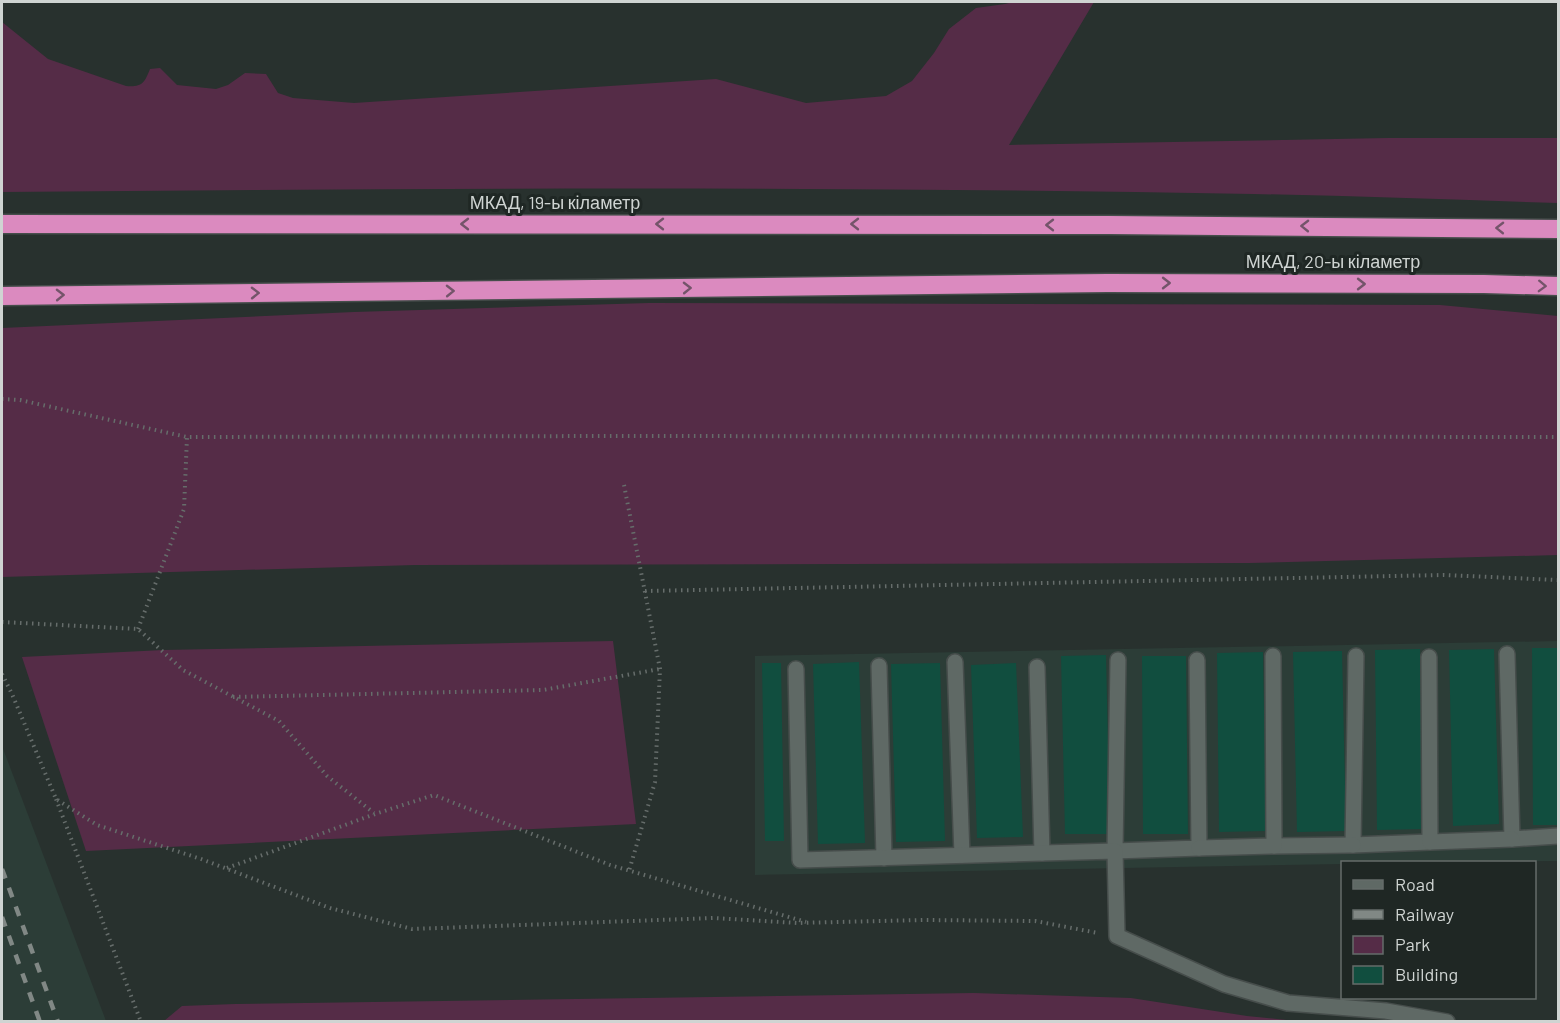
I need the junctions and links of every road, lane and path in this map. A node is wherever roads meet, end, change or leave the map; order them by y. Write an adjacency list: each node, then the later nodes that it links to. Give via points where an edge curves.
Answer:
1 (2, 224): 2 (highway, МКАД, 19-ы кіламетр, one-way to 1)
2 (1109, 225): 3 (highway, МКАД, 20-ы кіламетр, one-way to 2)
3 (1558, 230)
4 (1558, 286): 5 (highway, МКАД, 20-ы кіламетр, one-way to 4, via 1107,283)
5 (2, 296)
6 (2, 399): 7 (path)
7 (187, 437): 8 (path); 13 (path, via 184,509)
8 (1558, 437)
9 (624, 485): 11 (path)
10 (1558, 580): 11 (path, via 1444,575)
11 (645, 591): 23 (path)
12 (2, 622): 13 (path)
13 (138, 629): 26 (path, via 183,670)
14 (1507, 654): 30 (lane)
15 (1273, 656): 33 (lane)
16 (1356, 656): 32 (lane)
17 (1428, 657): 31 (lane)
18 (1118, 660): 35 (lane)
19 (1197, 660): 34 (lane)
20 (955, 662): 37 (lane)
21 (879, 666): 38 (lane)
22 (1037, 667): 36 (lane)
23 (660, 669): 26 (path, via 543,690); 40 (path, via 655,782)
24 (796, 669): 38 (lane, via 800,860)
25 (2, 674): 27 (path)
26 (233, 697): 28 (path, via 279,721 327,776)
27 (56, 799): 39 (path, via 97,825); 43 (path)
28 (375, 814): 39 (path); 40 (path, via 434,795)
29 (1558, 836): 30 (lane)
30 (1512, 839): 31 (lane)
31 (1430, 842): 32 (lane)
32 (1353, 845): 33 (lane)
33 (1274, 846): 34 (lane)
34 (1199, 848): 35 (lane)
35 (1115, 851): 36 (lane); 42 (lane)
36 (1042, 853): 37 (lane)
37 (962, 855): 38 (lane)
38 (884, 858)
39 (226, 869): 41 (path, via 330,908 412,929 714,918)
40 (630, 871): 41 (path)
41 (810, 923): 42 (path, via 1035,921)
42 (1117, 936): 44 (lane, via 1224,984 1288,1003 1386,1011)
43 (141, 1022)
44 (1447, 1022)

